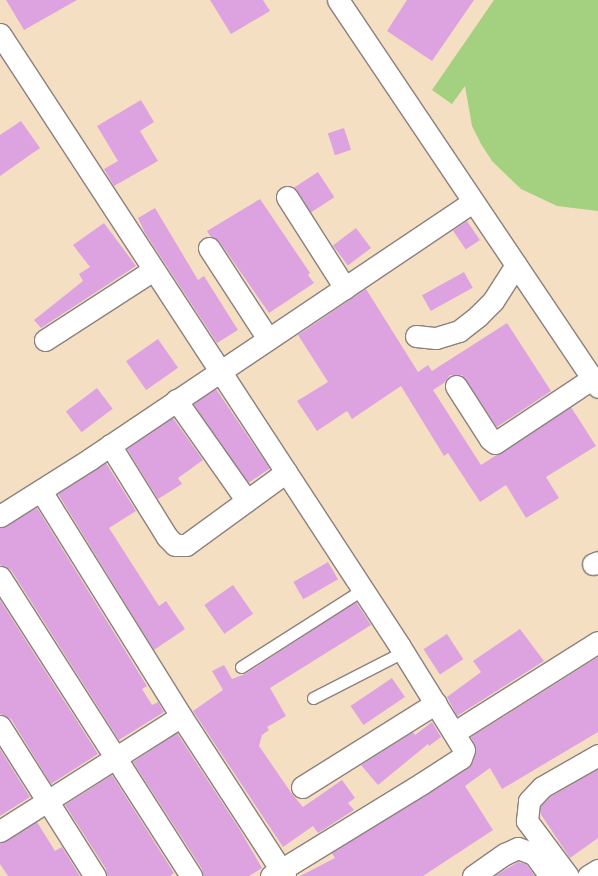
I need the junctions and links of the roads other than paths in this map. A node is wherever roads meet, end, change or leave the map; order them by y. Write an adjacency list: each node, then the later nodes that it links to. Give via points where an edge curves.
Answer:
1 (338, 0): 4 (street)
2 (0, 34): 7 (street)
3 (287, 197): 8 (street)
4 (473, 202): 6 (street); 8 (street)
5 (209, 248): 10 (street)
6 (516, 266): 9 (street, via 493,301 459,330 436,338); 13 (street)
7 (153, 270): 11 (street); 12 (street)
8 (345, 288): 10 (street)
9 (416, 336)
10 (268, 339): 12 (street)
11 (45, 340)
12 (219, 370): 15 (street); 17 (street)
13 (595, 383): 14 (street, via 496,443 490,439)
14 (456, 386)
15 (176, 400): 16 (street); 19 (street)
16 (110, 445): 18 (street); 19 (street, via 175,545 186,546)
17 (286, 472): 19 (street); 22 (street)
18 (41, 491): 20 (street); 28 (street)
19 (247, 501)
20 (0, 516)
21 (0, 577): 32 (street)
22 (362, 590): 24 (street); 25 (lane)
23 (598, 642): 30 (street)
24 (403, 652): 26 (lane); 27 (street)
25 (240, 667)
26 (313, 698)
27 (436, 703): 30 (street); 33 (street)
28 (181, 716): 32 (street); 37 (street)
29 (0, 726): 34 (street)
30 (455, 732): 37 (street, via 464,750 461,758)
31 (598, 755): 42 (street, via 542,787 528,801 527,821)
32 (115, 760): 34 (street); 39 (street)
33 (302, 787)
34 (47, 801): 35 (street); 38 (street)
35 (0, 831)
36 (598, 870): 43 (street)
37 (279, 874)
38 (95, 876)
39 (191, 876)
40 (473, 876): 41 (street, via 518,848 534,854)
41 (550, 876)
42 (568, 876)
43 (588, 876)

